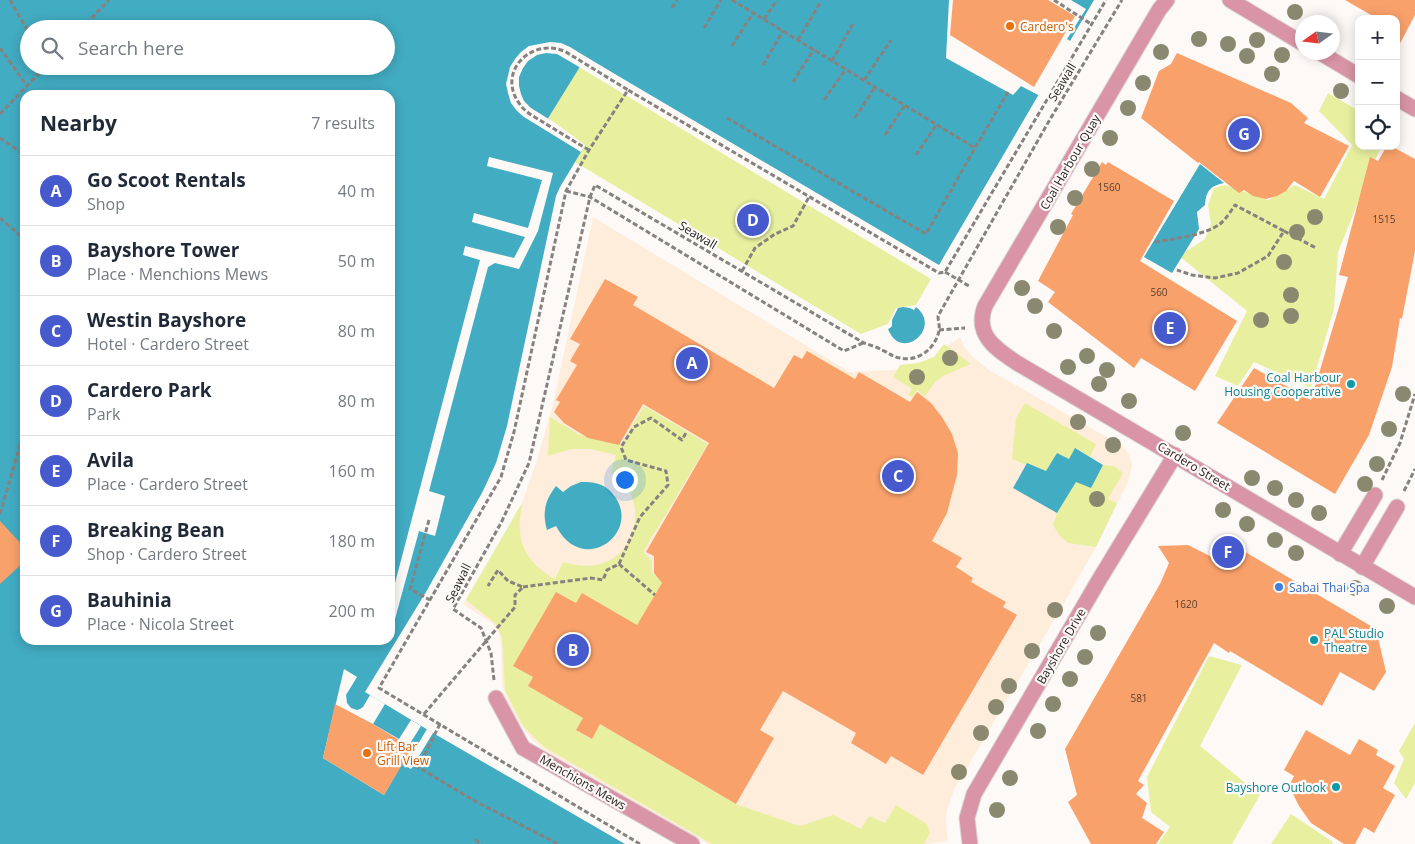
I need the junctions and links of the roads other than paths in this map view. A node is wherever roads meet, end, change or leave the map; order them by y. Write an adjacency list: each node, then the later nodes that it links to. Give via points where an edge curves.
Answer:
1 (1166, 0): 8 (street, Coal Harbour Quay, via 986,306)
2 (1230, 0): 3 (street)
3 (1295, 39)
4 (1332, 60): 5 (street)
5 (1355, 74)
6 (1400, 100): 7 (street)
7 (1415, 109)
8 (983, 326): 9 (street, Cardero Street, via 988,340 1002,353)
9 (1175, 455): 12 (street, Cardero Street); 17 (street, Bayshore Drive, via 974,794 967,818)
10 (1375, 495): 12 (street)
11 (1396, 507): 13 (street)
12 (1340, 554): 13 (street, Cardero Street)
13 (1362, 567): 14 (street, Cardero Street)
14 (1415, 598)
15 (496, 698): 16 (street, Menchions Mews, via 523,748)
16 (692, 844)
17 (967, 844)

